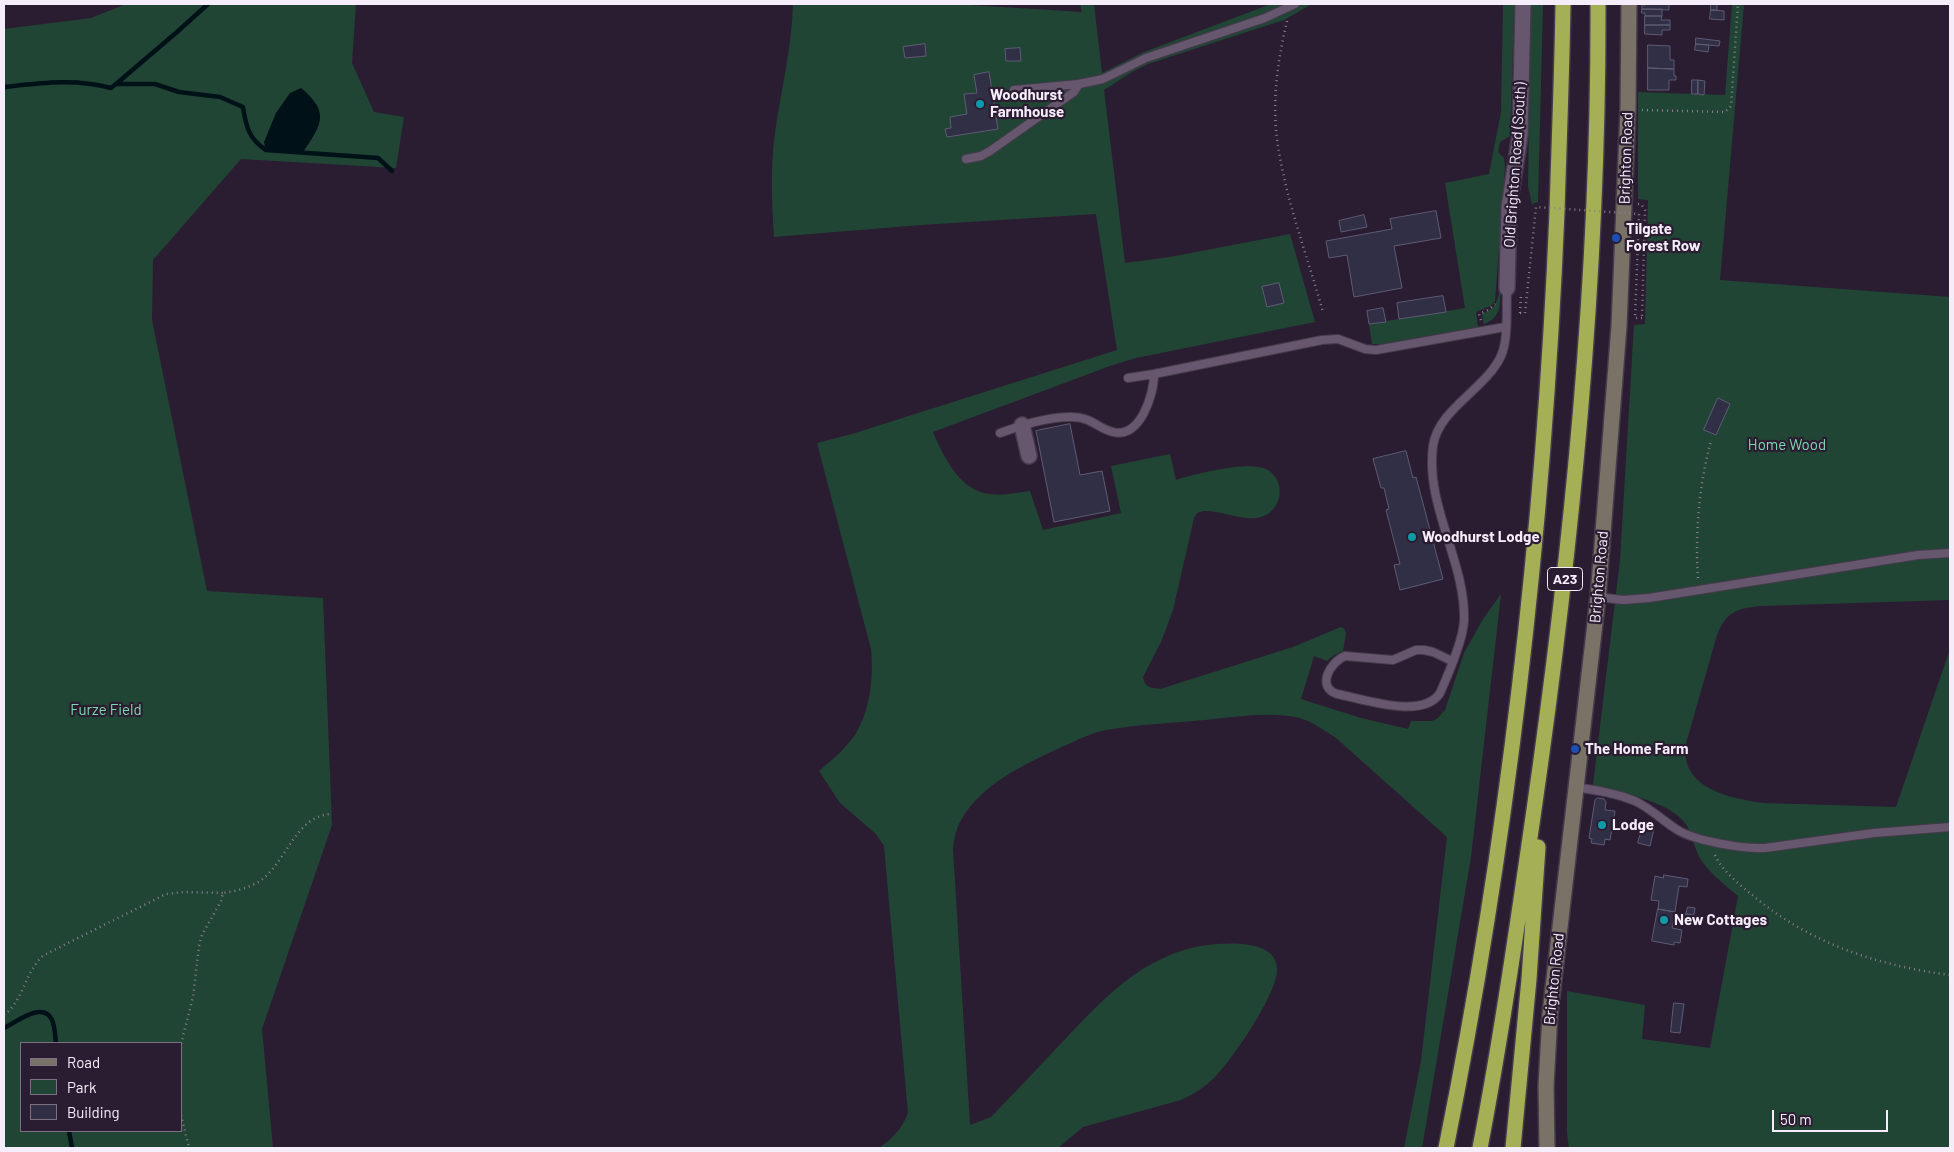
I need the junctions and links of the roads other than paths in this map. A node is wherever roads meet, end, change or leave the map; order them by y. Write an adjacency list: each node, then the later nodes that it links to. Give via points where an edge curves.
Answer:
1 (1523, 4): 9 (street, Old Brighton Road (South), via 1520,135 1509,207)
2 (1563, 4): 22 (highway, A23, via 1554,268 1532,571 1508,776 1478,978)
3 (1598, 4): 19 (highway, A23, via 1585,371 1566,573)
4 (1628, 4): 17 (street, Brighton Road, via 1628,109 1618,326)
5 (1293, 6): 6 (lane, via 1152,55 1103,79)
6 (1079, 84): 7 (lane); 8 (lane, via 1074,92 990,151)
7 (1014, 90)
8 (966, 159)
9 (1507, 288): 10 (lane, Old Brighton Road (South))
10 (1505, 327): 11 (lane, via 1376,350 1338,339 1322,340); 18 (lane, Old Brighton Road (South), via 1501,356 1450,414 1434,439 1434,484 1464,604 1463,629)
11 (1154, 374): 12 (lane); 13 (lane, via 1147,407 1127,431 1113,432 1090,420 1072,417)
12 (1128, 378)
13 (1022, 425): 14 (lane); 15 (street)
14 (1000, 432)
15 (1029, 456)
16 (1950, 553): 17 (lane, via 1918,555 1649,598 1623,600)
17 (1598, 596): 20 (street, Brighton Road)
18 (1452, 661): 18 (lane, Old Brighton Road (South), via 1424,650 1393,660 1345,656 1332,666 1326,686 1337,694 1403,707 1422,706 1438,697)
19 (1546, 731): 23 (highway, A23, via 1504,1019); 24 (highway, via 1529,979)
20 (1575, 787): 21 (lane, via 1628,798 1684,834 1748,848); 25 (street, Brighton Road, via 1550,1014)
21 (1950, 827)
22 (1446, 1148)
23 (1480, 1148)
24 (1513, 1148)
25 (1547, 1148)

